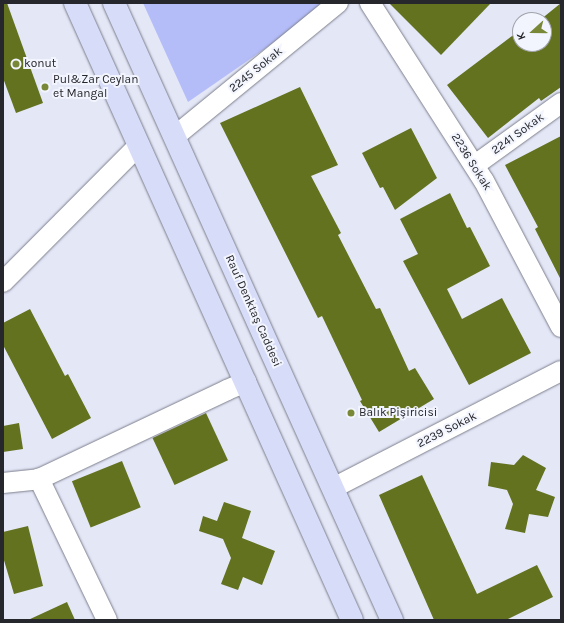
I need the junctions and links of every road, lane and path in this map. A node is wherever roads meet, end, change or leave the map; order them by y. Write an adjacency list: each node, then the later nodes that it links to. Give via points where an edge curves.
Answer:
1 (75, 3): 7 (main road)
2 (114, 3): 6 (main road, Rauf Denktaş Caddesi)
3 (338, 3): 6 (street, 2245 Sokak)
4 (370, 3): 8 (street, 2236 Sokak)
5 (561, 103): 8 (street, 2241 Sokak)
6 (174, 137): 15 (main road, Rauf Denktaş Caddesi)
7 (139, 145): 9 (street); 12 (main road)
8 (475, 165): 10 (street, 2236 Sokak)
9 (3, 282)
10 (561, 327)
11 (561, 370): 15 (street, 2239 Sokak)
12 (246, 382): 13 (street); 17 (main road)
13 (39, 479): 14 (street); 16 (street)
14 (3, 483)
15 (333, 488): 18 (main road, Rauf Denktaş Caddesi)
16 (107, 620)
17 (352, 620)
18 (392, 620)

